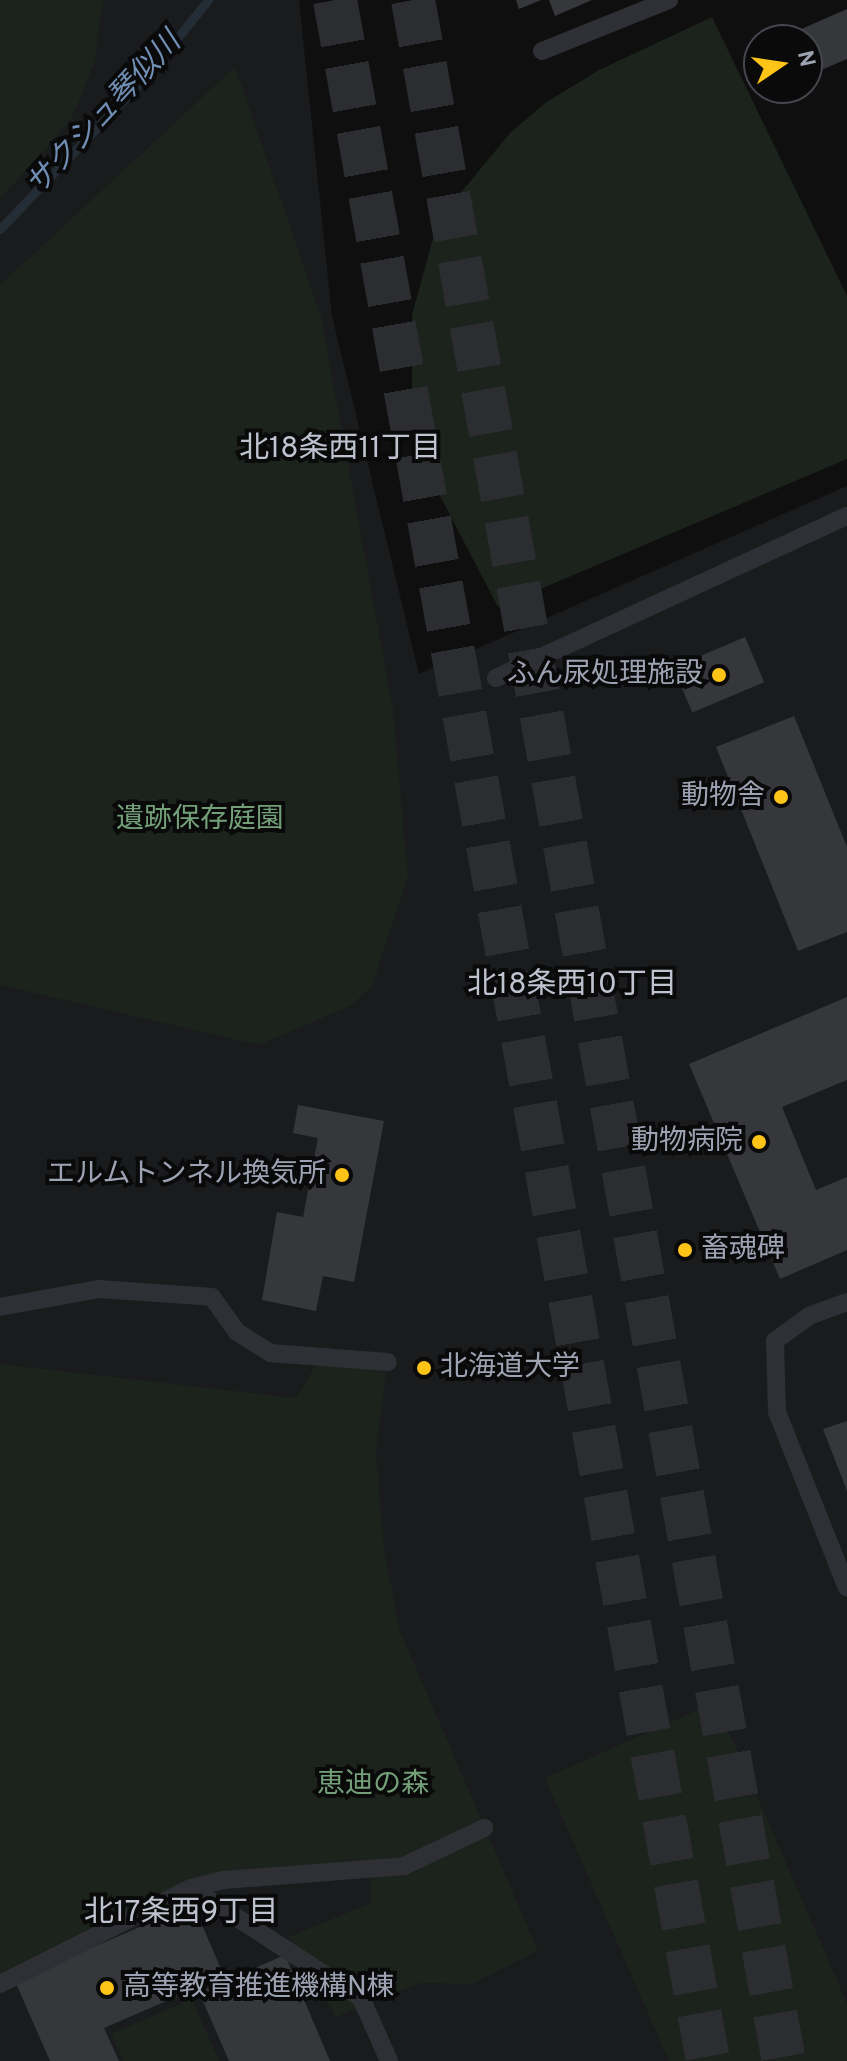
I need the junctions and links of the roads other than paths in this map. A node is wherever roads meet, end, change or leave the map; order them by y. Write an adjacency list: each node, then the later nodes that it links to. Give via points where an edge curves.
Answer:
1 (669, 0): 2 (lane)
2 (542, 51)
3 (847, 516): 4 (lane)
4 (496, 678)
5 (847, 1301): 8 (lane, via 809,1316 775,1341 777,1412)
6 (0, 1307): 7 (lane, via 99,1289 212,1297 237,1332 270,1353)
7 (388, 1362)
8 (847, 1588)
9 (484, 1828): 10 (lane, via 404,1866 224,1880)
10 (191, 1888): 11 (lane); 12 (lane, via 361,1998)
11 (0, 1984)
12 (389, 2061)

